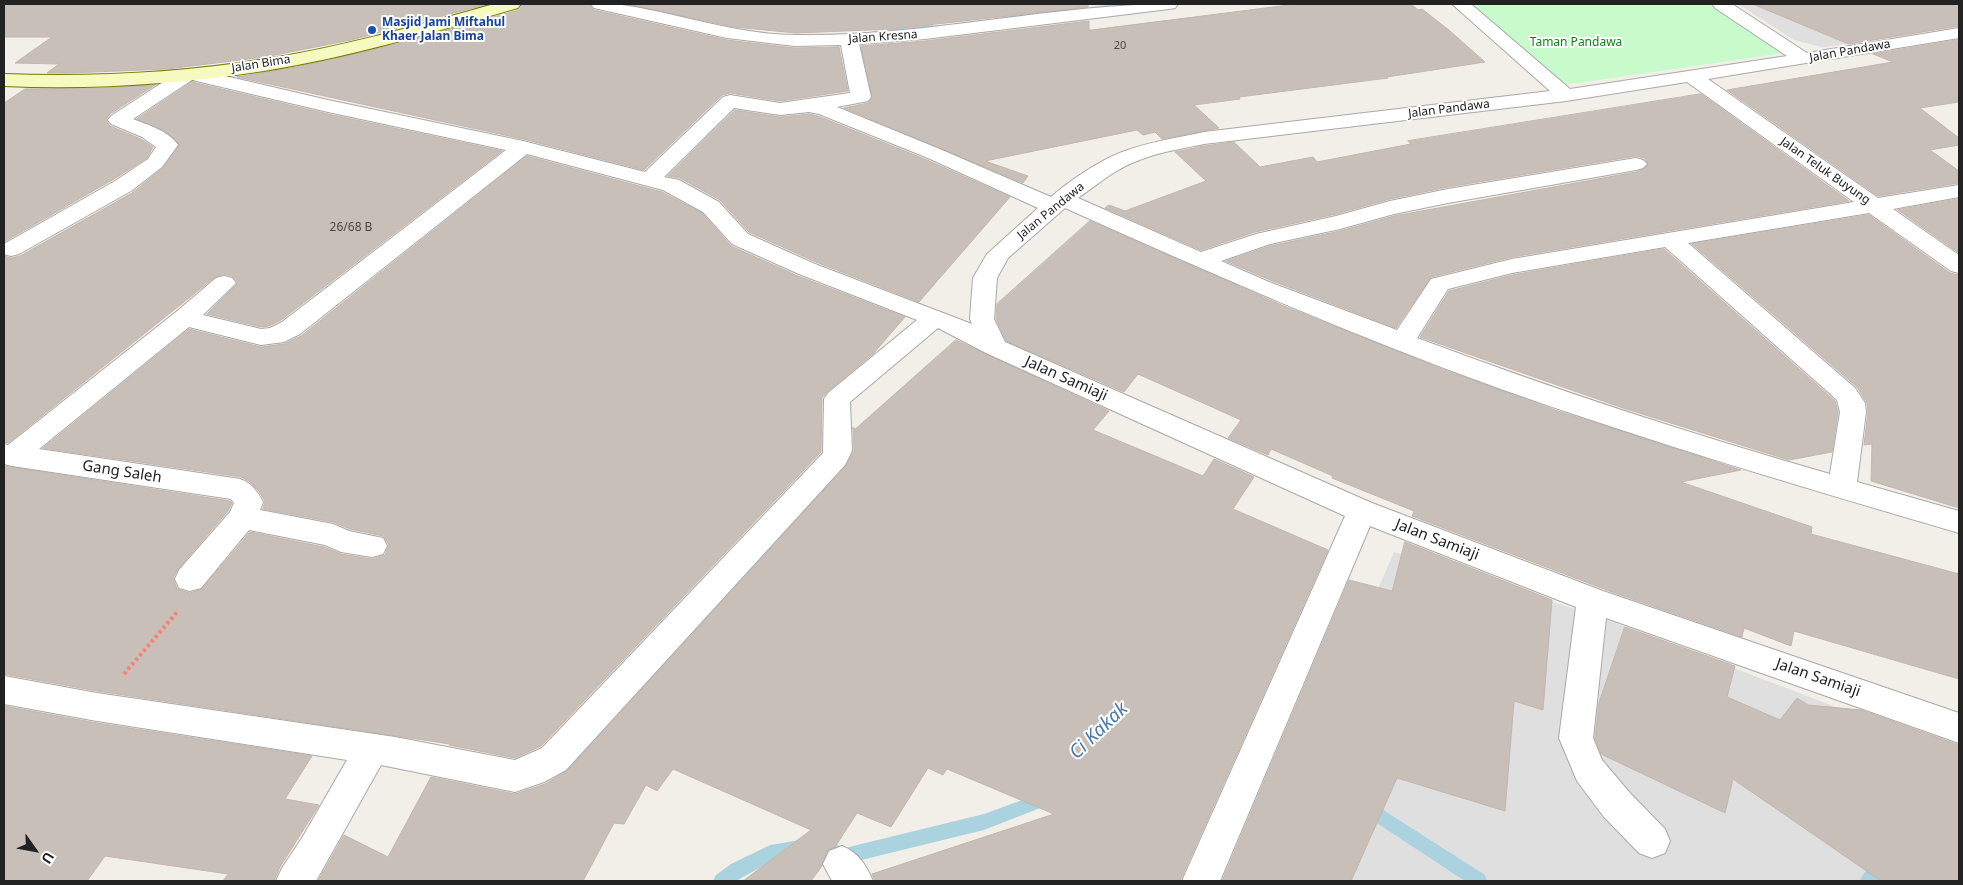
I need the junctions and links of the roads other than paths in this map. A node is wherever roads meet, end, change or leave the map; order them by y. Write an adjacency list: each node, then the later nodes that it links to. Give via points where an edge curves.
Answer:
1 (512, 4): 9 (street, Jalan Bima, via 352,47)
2 (600, 4): 7 (street, Jalan Kresna, via 768,39)
3 (1169, 4): 7 (street, Jalan Kresna, via 1006,16 924,34)
4 (1460, 4): 12 (street)
5 (1721, 4): 8 (street)
6 (1959, 33): 8 (street, Jalan Pandawa)
7 (849, 40): 13 (street, via 862,97)
8 (1804, 59): 10 (street, Jalan Pandawa)
9 (191, 75): 11 (street, Jalan Bima); 14 (street, Jalan Samiaji); 21 (street, via 118,120 168,145 155,163 123,186)
10 (1691, 76): 12 (street, Jalan Pandawa); 19 (street, Jalan Teluk Buyung)
11 (4, 80)
12 (1566, 95): 18 (street, Jalan Pandawa, via 1204,138 1152,149 1096,174)
13 (810, 106): 16 (street, via 780,109 730,101); 18 (street)
14 (524, 147): 16 (street, Jalan Samiaji); 25 (street, via 291,328 275,336 261,337)
15 (1636, 164): 22 (street, via 1390,208 1264,239)
16 (649, 180): 26 (street, Jalan Samiaji, via 671,186 711,207 740,239 807,269)
17 (1959, 191): 19 (street)
18 (1058, 203): 22 (street); 28 (street, Jalan Pandawa, via 999,254 985,278 982,318)
19 (1874, 206): 20 (street); 23 (street, Jalan Teluk Buyung)
20 (1669, 239): 27 (street, via 1512,266 1439,284); 30 (street, via 1846,394 1853,412)
21 (11, 249)
22 (1200, 260): 27 (street)
23 (1959, 266)
24 (224, 283): 25 (street)
25 (185, 318): 29 (street)
26 (935, 318): 28 (street, Jalan Samiaji); 39 (street, via 837,399 838,451 835,458 554,759 515,776)
27 (1402, 342): 30 (street, via 1705,448)
28 (995, 347): 32 (street, Jalan Samiaji)
29 (8, 455): 31 (street, Gang Saleh)
30 (1842, 489): 33 (street)
31 (241, 504): 34 (street, Gang Saleh, via 333,535 341,541); 35 (street)
32 (1362, 511): 36 (street, Jalan Samiaji); 42 (street)
33 (1959, 522)
34 (372, 546)
35 (190, 579)
36 (1592, 600): 38 (street, Jalan Samiaji); 40 (street, via 1576,738 1589,770)
37 (4, 690): 39 (street)
38 (1959, 728)
39 (372, 749): 41 (street)
40 (1652, 841)
41 (295, 881)
42 (1201, 881)

